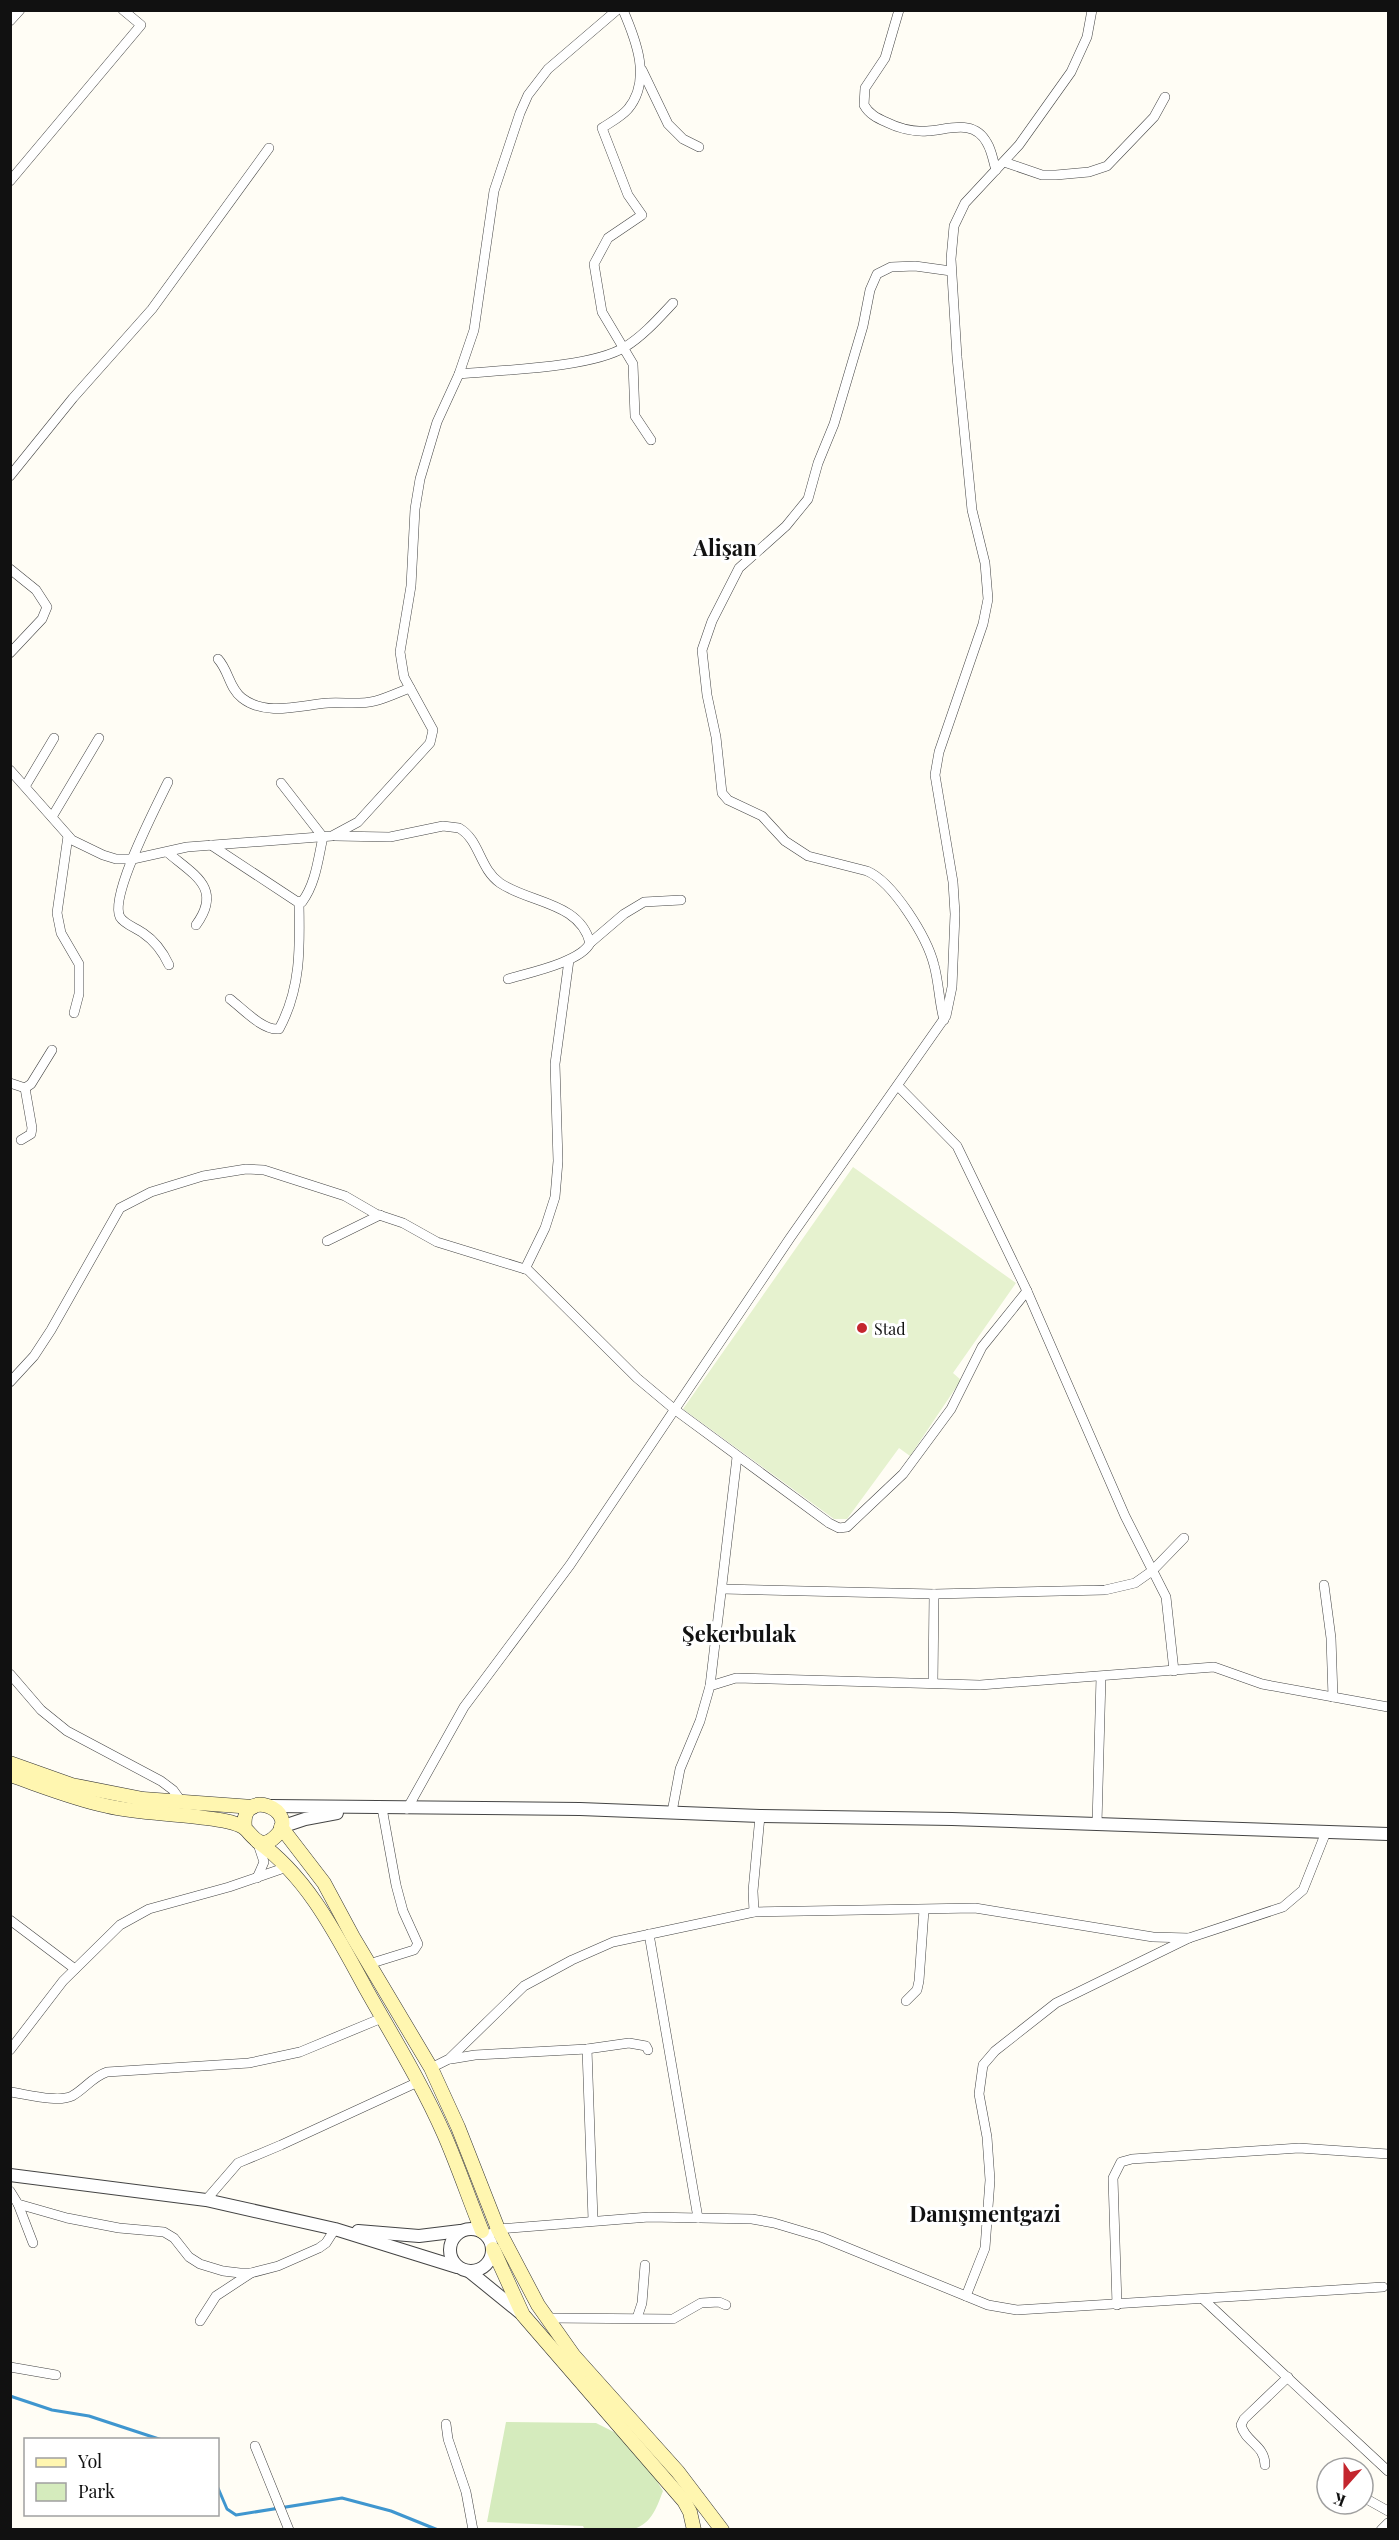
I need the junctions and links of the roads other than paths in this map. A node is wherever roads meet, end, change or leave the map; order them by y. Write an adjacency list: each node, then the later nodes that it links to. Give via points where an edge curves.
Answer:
1 (20, 10): 7 (street)
2 (123, 10): 14 (street, via 141,25)
3 (617, 10): 18 (street, via 548,69 520,113 494,191 474,330)
4 (623, 10): 8 (street)
5 (899, 10): 13 (street, via 885,58 865,88 867,111 887,123 913,131 951,126 972,130 988,144)
6 (1092, 10): 12 (street, via 1087,37 1071,72)
7 (10, 21)
8 (641, 68): 10 (street, via 668,124 683,139); 17 (street, via 638,89 628,109 602,128 628,195 642,215 608,238 594,264 602,312)
9 (1165, 97): 12 (street, via 1154,117 1107,166 1089,172 1049,175)
10 (699, 147)
11 (269, 148): 20 (street, via 153,309)
12 (1004, 162): 13 (street)
13 (996, 170): 15 (street, via 959,213 954,226)
14 (10, 181)
15 (951, 271): 46 (street, via 971,501 985,563 988,599 935,775 956,914 950,1006); 46 (street, via 915,266 891,267 878,274 808,499 786,526 739,568 702,650 722,793 728,800 762,816 785,842 808,856 867,872 887,885 909,915 934,963)
16 (673, 303): 17 (street)
17 (623, 348): 18 (street, via 569,363); 19 (street, via 633,364 635,416)
18 (459, 374): 24 (street, via 437,422 417,498 411,586 400,652)
19 (651, 441)
20 (10, 476)
21 (10, 568): 22 (street, via 36,590 47,607 42,619)
22 (10, 653)
23 (218, 659): 24 (street, via 234,690 260,707 359,703)
24 (410, 688): 33 (street, via 432,730 430,743 358,822)
25 (54, 738): 30 (street)
26 (99, 738): 31 (street)
27 (10, 770): 30 (street)
28 (168, 782): 36 (street)
29 (281, 783): 33 (street)
30 (26, 785): 31 (street)
31 (52, 817): 32 (street)
32 (68, 836): 36 (street, via 89,850); 45 (street, via 57,913 61,933 80,964)
33 (327, 837): 34 (street); 38 (street, via 308,893); 40 (street, via 390,837 443,826 459,828 474,843 493,877 569,915 583,927)
34 (211, 845): 35 (street); 38 (street)
35 (167, 852): 36 (street); 39 (street, via 198,879 207,894 206,911)
36 (133, 860): 42 (street, via 120,894 120,916 152,940)
37 (681, 900): 40 (street, via 644,902)
38 (299, 903): 44 (street, via 299,966 279,1029 262,1023)
39 (196, 925)
40 (590, 943): 41 (street)
41 (569, 960): 43 (street); 54 (street, via 555,1064 555,1197)
42 (169, 965)
43 (508, 979)
44 (230, 999)
45 (74, 1013)
46 (944, 1020): 49 (street)
47 (52, 1050): 50 (street)
48 (10, 1083): 50 (street)
49 (898, 1086): 55 (street, via 957,1146); 57 (street)
50 (25, 1088): 51 (street, via 32,1128 31,1134)
51 (21, 1140)
52 (381, 1215): 53 (street); 54 (street, via 437,1242); 56 (street, via 345,1196 264,1170 203,1176 135,1199 120,1208 51,1330)
53 (327, 1241)
54 (525, 1269): 57 (street, via 637,1378)
55 (1027, 1291): 58 (street, via 982,1347 951,1409 903,1474 847,1527 829,1523); 60 (street)
56 (10, 1382)
57 (675, 1409): 58 (street); 78 (street, via 570,1566 464,1707)
58 (737, 1457): 62 (street)
59 (1184, 1538): 60 (street)
60 (1152, 1571): 63 (street, via 1135,1583 1105,1590); 64 (street, via 1166,1597)
61 (1324, 1585): 69 (street)
62 (722, 1589): 63 (street); 68 (street)
63 (934, 1594): 67 (street)
64 (1174, 1671): 66 (street); 69 (street, via 1214,1667 1262,1684)
65 (10, 1674): 73 (street, via 53,1720 82,1740 162,1781)
66 (1101, 1677): 67 (street); 81 (street)
67 (933, 1683): 68 (street, via 753,1677)
68 (710, 1686): 79 (street, via 680,1768)
69 (1333, 1697): 70 (street)
70 (1389, 1707)
71 (10, 1763): 73 (main road, via 72,1785 143,1799)
72 (10, 1775): 83 (main road, via 108,1807 220,1820)
73 (181, 1801): 75 (main road)
74 (271, 1806): 75 (main road); 77 (street); 82 (main road, via 279,1815)
75 (253, 1807): 83 (main road, via 245,1816)
76 (382, 1808): 77 (street); 78 (street); 94 (street, via 396,1886 418,1944 414,1950)
77 (368, 1809): 82 (street)
78 (407, 1809): 79 (street)
79 (672, 1812): 80 (street)
80 (760, 1816): 81 (street); 90 (street)
81 (1097, 1824): 84 (street)
82 (281, 1827): 86 (main road, via 269,1841); 94 (main road, via 324,1883)
83 (244, 1828): 86 (main road)
84 (1326, 1832): 85 (street); 93 (street, via 1303,1890 1283,1907)
85 (1389, 1834)
86 (257, 1841): 87 (main road); 88 (street, via 264,1862)
87 (287, 1867): 88 (street); 97 (main road, via 321,1911)
88 (257, 1878): 95 (street, via 149,1909 120,1925)
89 (924, 1910): 90 (street); 93 (street, via 975,1908 1153,1937); 96 (street, via 919,1981)
90 (754, 1912): 92 (street)
91 (10, 1920): 95 (street)
92 (649, 1934): 101 (street, via 613,1942 524,1986); 110 (street)
93 (1189, 1938): 121 (street, via 1056,2003 983,2065 979,2094 990,2180 986,2236)
94 (369, 1964): 102 (main road)
95 (75, 1969): 99 (street)
96 (906, 2001)
97 (382, 2018): 103 (main road); 104 (street, via 300,2052 249,2063 107,2072 65,2099)
98 (587, 2049): 100 (street, via 629,2043 646,2046); 101 (street); 111 (street)
99 (10, 2050)
100 (648, 2050)
101 (449, 2059): 102 (street)
102 (431, 2068): 114 (main road, via 458,2127)
103 (418, 2082): 108 (street, via 238,2163); 114 (main road)
104 (10, 2092)
105 (1389, 2154): 124 (street, via 1299,2148 1121,2162 1113,2178)
106 (10, 2175): 108 (street)
107 (10, 2191): 109 (street)
108 (206, 2200): 112 (street)
109 (18, 2204): 115 (street); 119 (street, via 118,2228 164,2232 200,2264)
110 (698, 2218): 111 (street); 121 (street, via 752,2219 799,2229)
111 (593, 2220): 114 (street)
112 (335, 2229): 113 (street, via 419,2236); 117 (street); 119 (street, via 319,2248)
113 (461, 2231): 114 (street, via 468,2229); 117 (street, via 450,2248)
114 (490, 2236): 118 (street, via 492,2256 484,2268); 125 (main road); 126 (main road)
115 (33, 2243)
116 (645, 2265): 127 (street)
117 (457, 2266): 118 (street)
118 (470, 2272): 125 (street)
119 (251, 2273): 128 (street, via 216,2296)
120 (1383, 2288): 122 (street)
121 (966, 2296): 124 (street, via 1017,2310)
122 (1203, 2299): 124 (street); 131 (street)
123 (726, 2305): 127 (street, via 701,2303 673,2319)
124 (1117, 2305)
125 (523, 2315): 141 (main road, via 684,2501)
126 (546, 2318): 127 (street); 142 (main road)
127 (637, 2318)
128 (200, 2321)
129 (10, 2367): 130 (street)
130 (56, 2375)
131 (1288, 2378): 134 (street, via 1241,2425 1263,2452); 135 (street)
132 (446, 2424): 140 (street)
133 (255, 2446): 139 (street)
134 (1265, 2465)
135 (1389, 2471)
136 (1375, 2503): 137 (street)
137 (1389, 2511)
138 (1389, 2523): 143 (street)
139 (289, 2529)
140 (473, 2529)
141 (694, 2529)
142 (722, 2529)
143 (1381, 2529)

